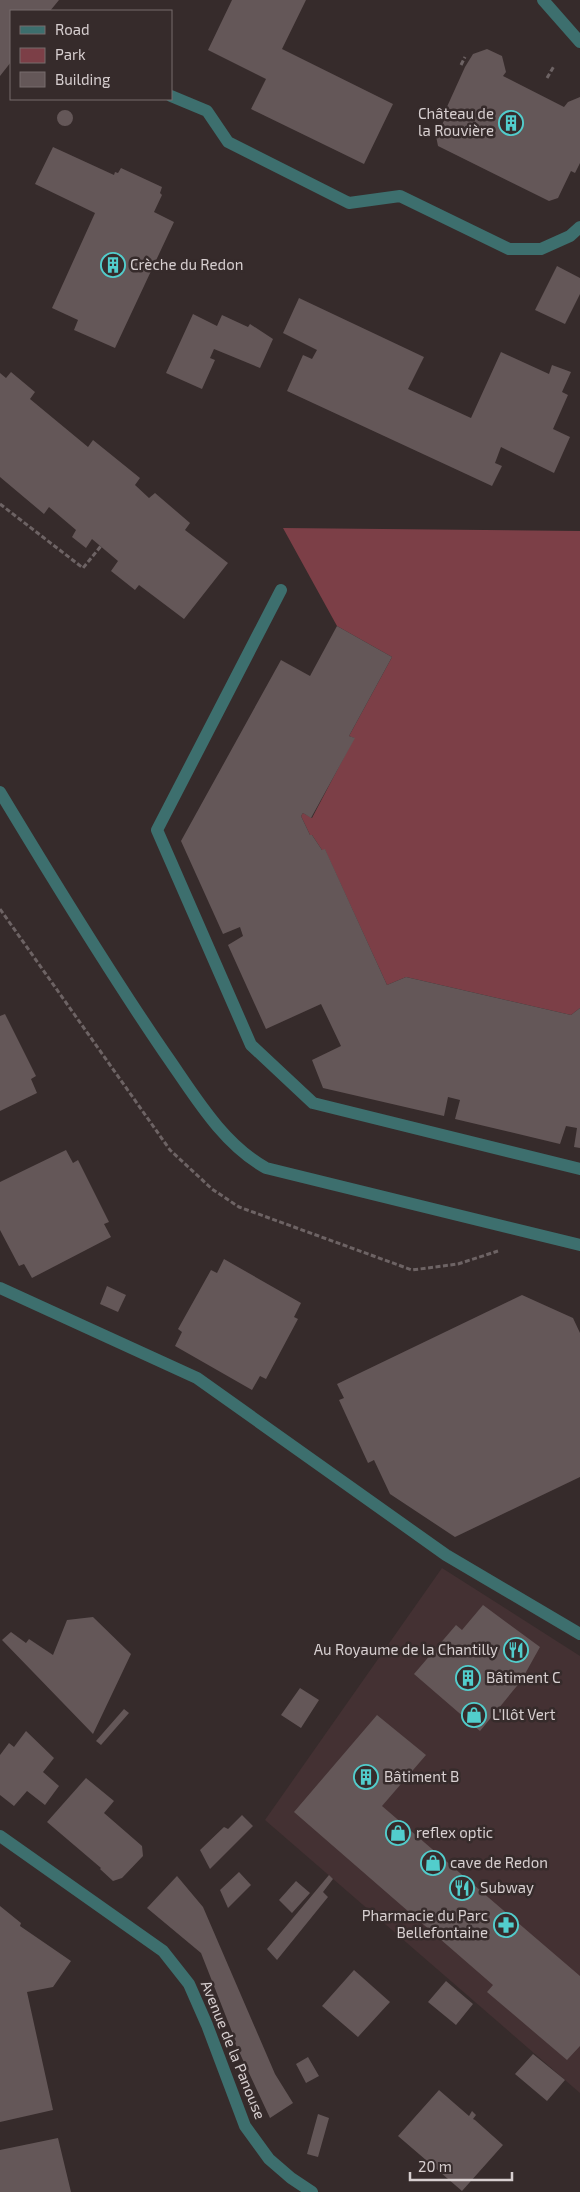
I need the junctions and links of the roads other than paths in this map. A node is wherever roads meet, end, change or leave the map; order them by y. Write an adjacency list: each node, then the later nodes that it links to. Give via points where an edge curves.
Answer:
1 (543, 0): 2 (street)
2 (580, 42)
3 (172, 96): 4 (street, via 207,111 228,142 349,204 400,196 509,249 540,250 570,236)
4 (580, 226)
5 (281, 590): 7 (street, via 157,830 252,1045 313,1103)
6 (0, 792): 8 (street, via 125,996 209,1117 252,1160 266,1168)
7 (580, 1169)
8 (580, 1245)
9 (0, 1288): 10 (street, via 197,1378 446,1555)
10 (580, 1634)
11 (0, 1836): 12 (street, Avenue de la Panouse, via 163,1951 189,1984 245,2126 269,2160)
12 (312, 2192)

